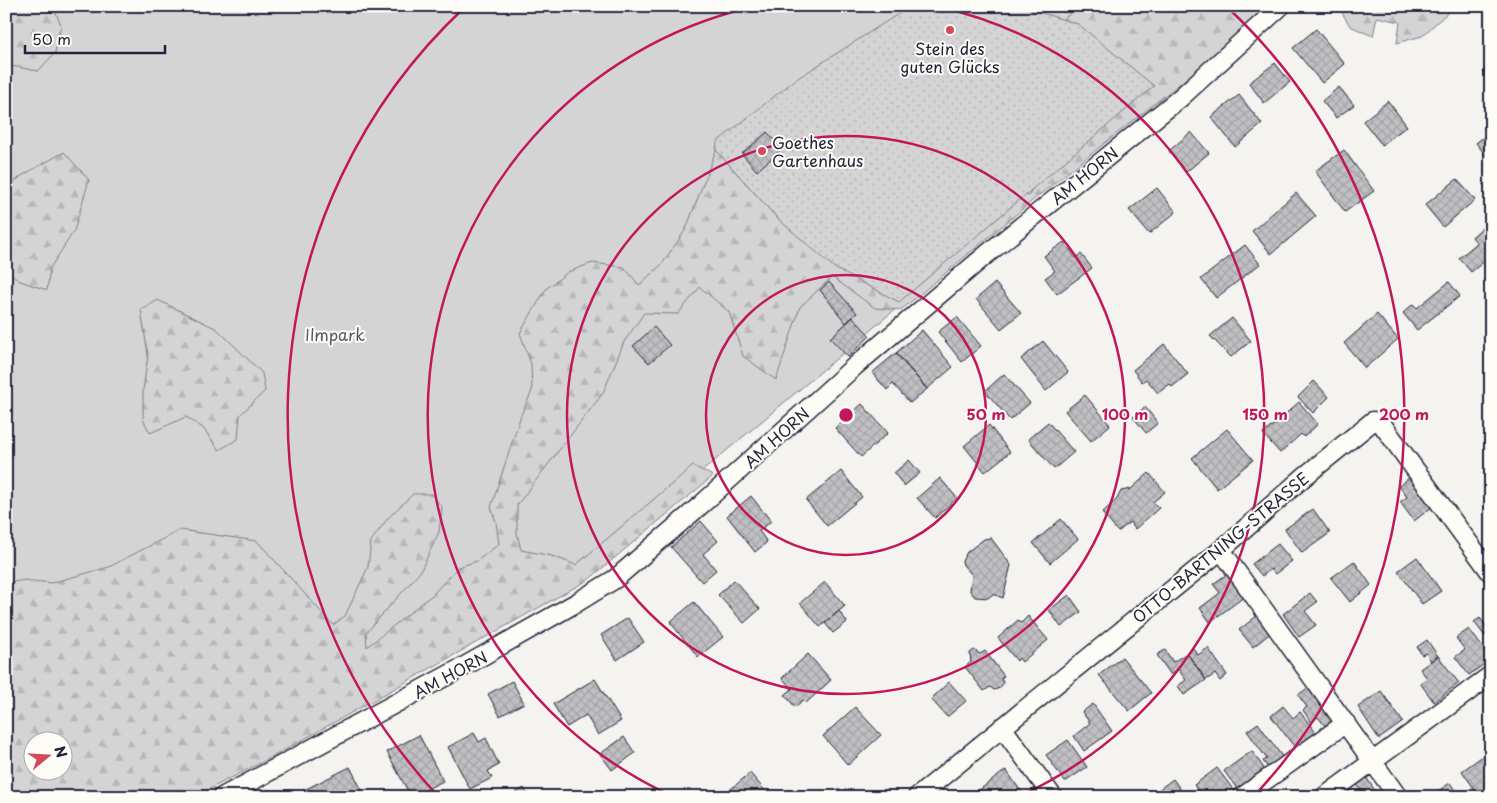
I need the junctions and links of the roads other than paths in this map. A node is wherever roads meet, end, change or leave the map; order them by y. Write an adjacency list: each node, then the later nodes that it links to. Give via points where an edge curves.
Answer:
1 (1281, 6): 8 (street, AM HORN, via 1180,98 855,366 615,579 463,667)
2 (1221, 550): 3 (street, OTTO-BARTNING-STRASSE, via 1373,421 1381,423); 5 (street); 6 (street, OTTO-BARTNING-STRASSE)
3 (1491, 573)
4 (1491, 675): 7 (street)
5 (1346, 723): 7 (street); 11 (street)
6 (1002, 728): 9 (street, OTTO-BARTNING-STRASSE); 10 (street)
7 (1372, 761): 12 (street); 13 (street)
8 (222, 797)
9 (917, 797)
10 (1052, 797)
11 (1242, 797)
12 (1324, 797)
13 (1398, 797)

